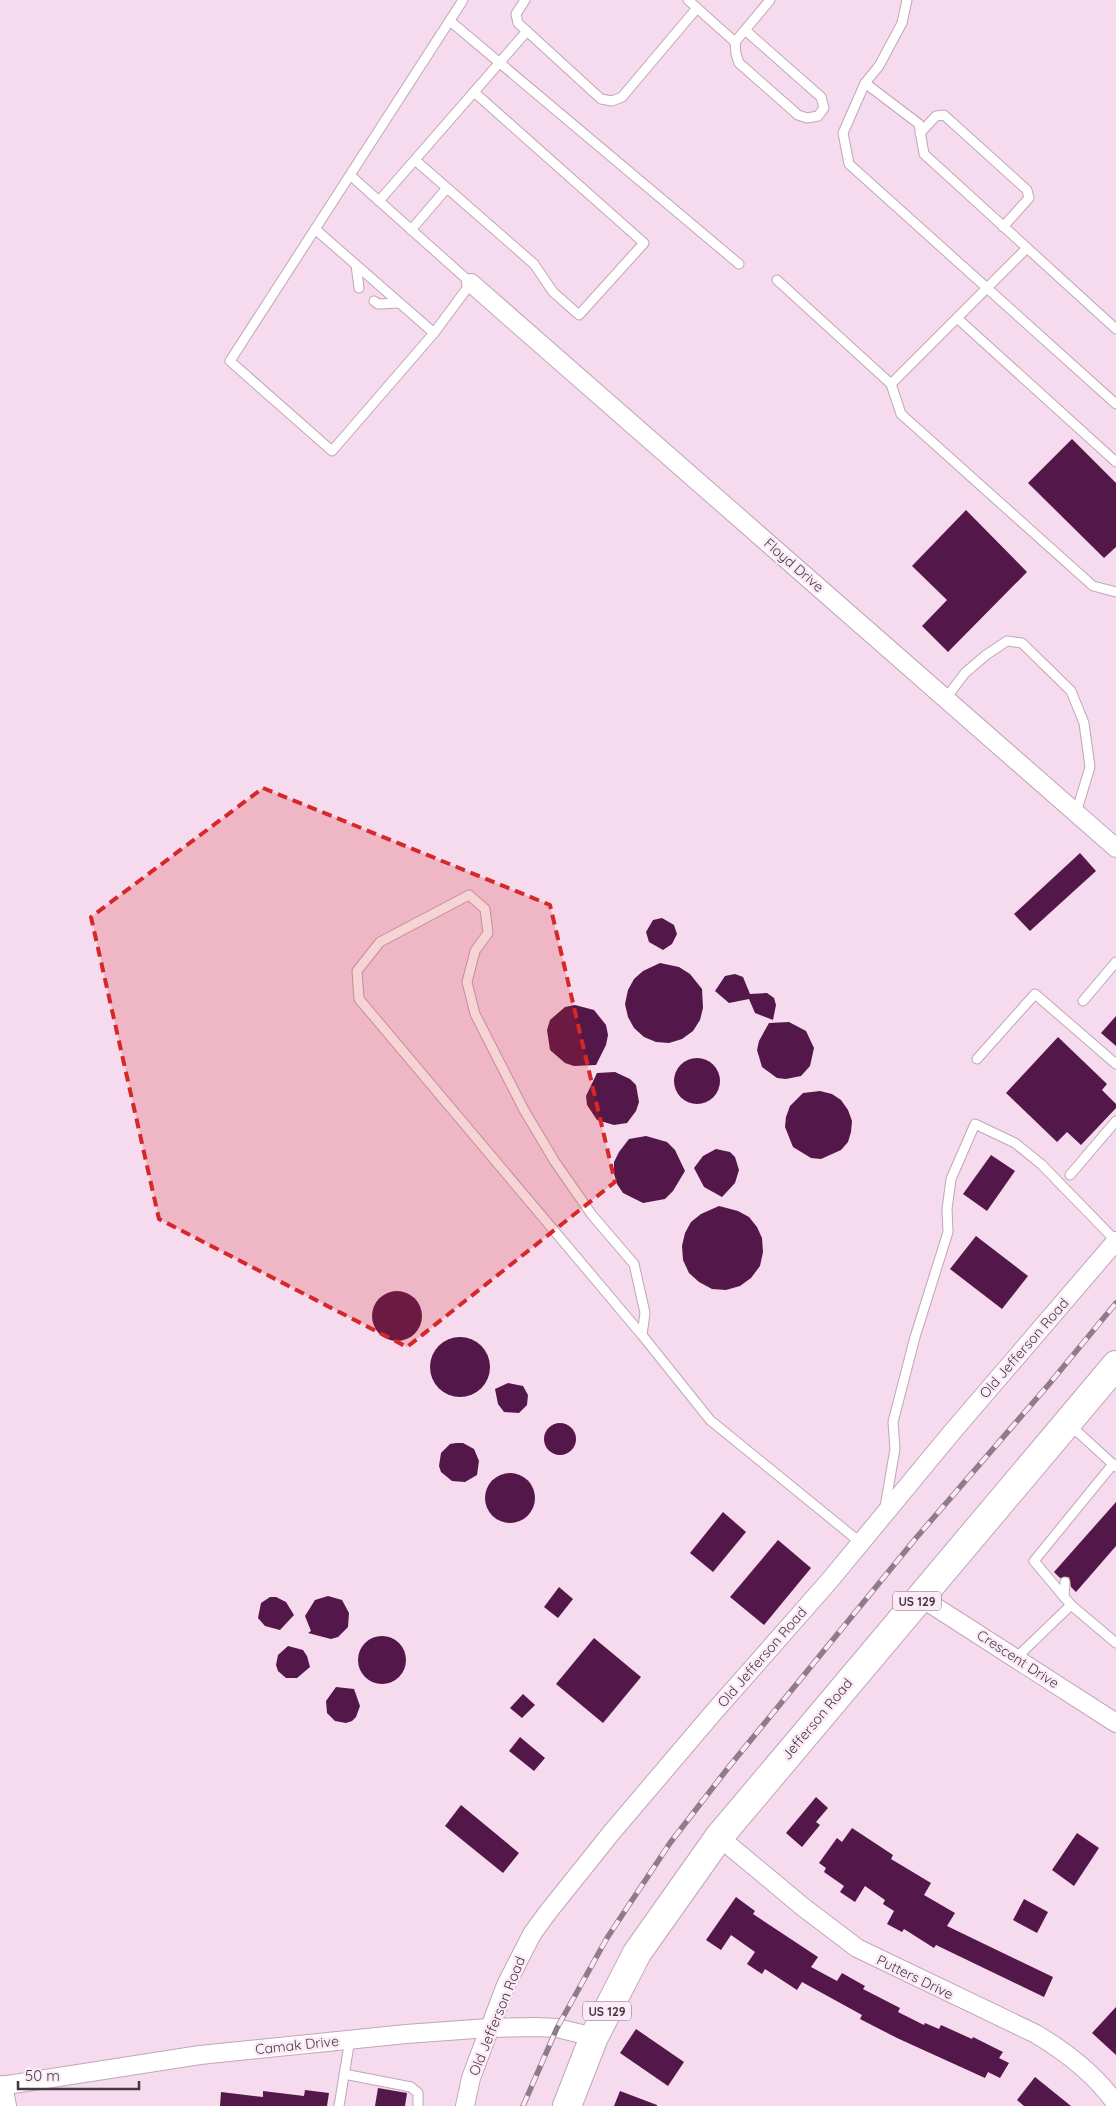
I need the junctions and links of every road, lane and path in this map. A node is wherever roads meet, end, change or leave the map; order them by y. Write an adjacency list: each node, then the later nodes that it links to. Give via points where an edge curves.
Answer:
1 (463, 0): 7 (lane)
2 (525, 0): 9 (lane, via 516,14 518,23)
3 (688, 0): 6 (lane)
4 (770, 0): 8 (lane)
5 (907, 0): 12 (lane, via 902,23 879,66)
6 (697, 8): 9 (lane, via 622,97 612,101 601,99); 10 (lane)
7 (450, 21): 11 (lane); 16 (lane)
8 (745, 30): 10 (lane); 10 (lane, via 821,98 824,108 818,116 807,118 798,115 739,63)
9 (527, 31): 11 (lane)
10 (735, 42)
11 (500, 63): 13 (lane); 23 (lane)
12 (865, 83): 14 (lane, via 919,124); 28 (lane, via 842,133 849,164)
13 (474, 92): 15 (lane); 17 (lane, via 644,243 580,315 553,292 534,264)
14 (920, 133): 19 (lane, via 924,154); 19 (lane, via 936,116 944,115 1027,190 1029,198)
15 (415, 160): 17 (lane); 18 (lane)
16 (350, 175): 18 (lane); 20 (lane)
17 (447, 188): 21 (lane)
18 (378, 201): 21 (lane)
19 (1004, 226): 22 (lane)
20 (315, 229): 24 (lane); 33 (lane, via 230,361 332,450)
21 (411, 230): 26 (lane)
22 (1027, 248): 28 (lane); 32 (lane)
23 (738, 264)
24 (356, 265): 27 (lane); 30 (lane)
25 (777, 280): 34 (lane)
26 (471, 283): 33 (lane); 38 (street, Floyd Drive)
27 (359, 288)
28 (987, 288): 31 (lane); 35 (lane)
29 (374, 300): 30 (lane, via 378,304)
30 (399, 303): 33 (lane)
31 (957, 318): 34 (lane); 36 (lane)
32 (1116, 329)
33 (434, 333)
34 (891, 384): 37 (lane, via 901,414 1093,586)
35 (1116, 404)
36 (1116, 462)
37 (1116, 592)
38 (946, 698): 39 (street, Floyd Drive); 39 (lane, via 986,655 1007,641 1022,643 1071,691 1084,723 1090,767)
39 (1076, 813): 40 (street, Floyd Drive)
40 (1116, 848)
41 (1116, 962): 42 (lane)
42 (1083, 1001)
43 (977, 1059): 44 (lane, via 1036,994)
44 (1116, 1064)
45 (1116, 1121): 46 (lane)
46 (1070, 1175)
47 (1114, 1248): 52 (street, Old Jefferson Road); 52 (lane, via 1041,1164 1015,1142 975,1124 951,1180 948,1232 915,1337 893,1422 895,1449)
48 (642, 1335): 48 (lane, via 359,999 357,971 380,942 469,895 486,908 488,932 474,952 467,982 475,1014 524,1110 555,1162 592,1215 634,1264 645,1313); 53 (lane, via 710,1420)
49 (1116, 1365): 50 (highway, Jefferson Road / US 129)
50 (1067, 1422): 51 (lane); 55 (highway, Jefferson Road / US 129)
51 (1114, 1466): 56 (lane, via 1034,1561)
52 (883, 1516): 53 (street, Old Jefferson Road)
53 (861, 1543): 62 (street, Old Jefferson Road, via 688,1743 548,1912 520,1956)
54 (1065, 1582): 56 (lane)
55 (920, 1597): 59 (street, Crescent Drive); 61 (highway, Jefferson Road / US 129)
56 (1064, 1597): 57 (lane)
57 (1071, 1605): 58 (lane); 59 (lane)
58 (1116, 1643)
59 (1016, 1658): 60 (street, Crescent Drive)
60 (1116, 1723)
61 (719, 1837): 63 (highway, Jefferson Road / US 129, via 637,1953); 67 (street, Putters Drive, via 857,1948 1036,2034 1082,2067)
62 (489, 2028): 63 (street, Camak Drive, via 550,2028); 64 (street, Camak Drive); 71 (street, Old Jefferson Road)
63 (594, 2037): 72 (highway, Jefferson Road / US 129)
64 (350, 2039): 65 (lane); 66 (street, Camak Drive, via 200,2055)
65 (344, 2074): 69 (lane); 70 (lane, via 411,2087 418,2093)
66 (2, 2085): 68 (street)
67 (1116, 2104)
68 (7, 2106)
69 (339, 2106)
70 (418, 2106)
71 (465, 2106)
72 (567, 2106)

